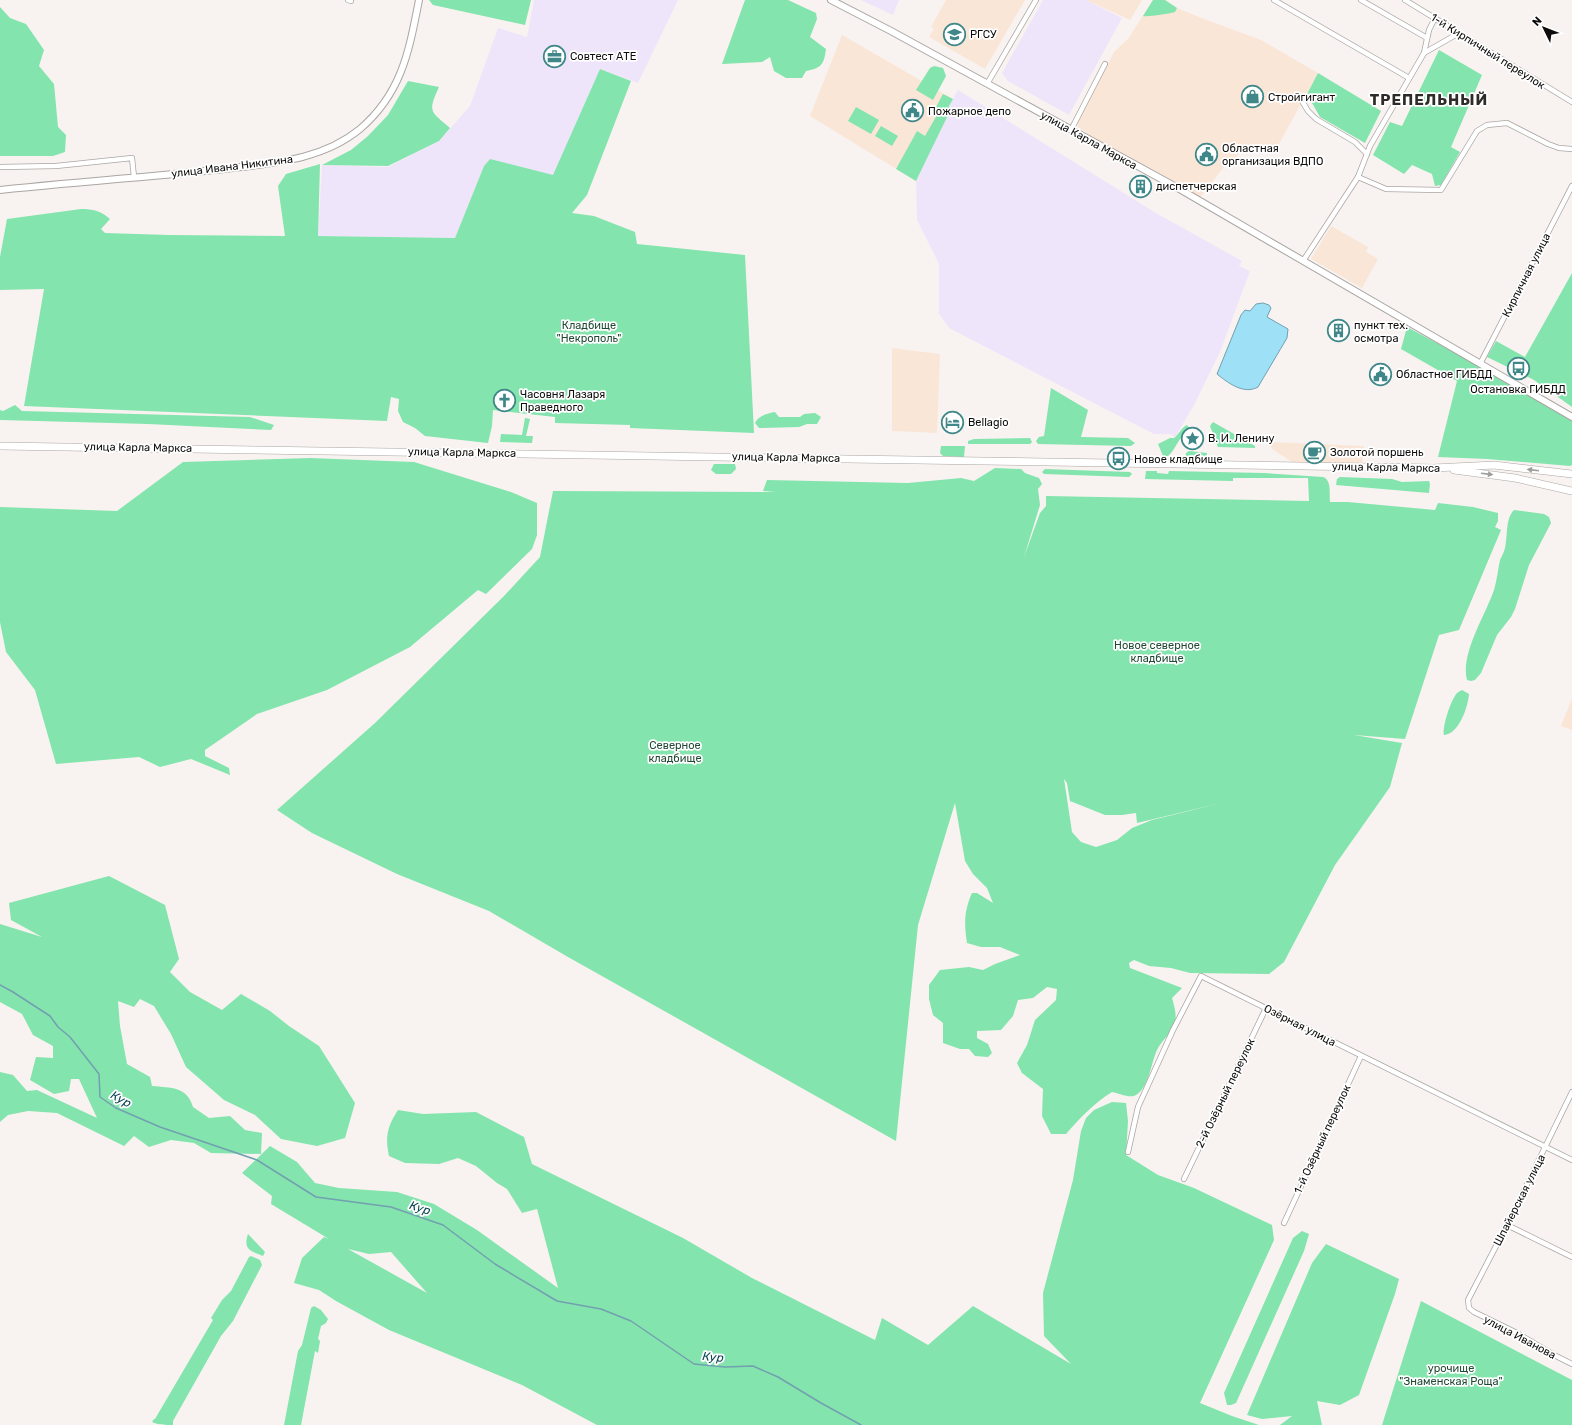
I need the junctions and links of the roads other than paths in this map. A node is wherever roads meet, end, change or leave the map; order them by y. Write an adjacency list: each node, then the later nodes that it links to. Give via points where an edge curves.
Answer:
1 (419, 0): 20 (main road, улица Ивана Никитина, via 407,57 392,92 373,116 347,138 314,154 284,162)
2 (831, 0): 13 (main road, улица Карла Маркса)
3 (1036, 0): 13 (street)
4 (1274, 0): 12 (street)
5 (1361, 0): 9 (street, 1-й Кирпичный переулок)
6 (1405, 0): 7 (street, 1-й Кирпичный переулок)
7 (1435, 18): 8 (street, 1-й Кирпичный переулок); 9 (street)
8 (1458, 32): 10 (street); 15 (street, 1-й Кирпичный переулок)
9 (1427, 38): 10 (street)
10 (1424, 54): 12 (street)
11 (1105, 64): 16 (street)
12 (1409, 78): 18 (street)
13 (987, 84): 16 (main road, улица Карла Маркса)
14 (1300, 96): 18 (street, via 1316,119 1355,142)
15 (1572, 102)
16 (1071, 130): 24 (main road, улица Карла Маркса)
17 (1572, 149): 21 (street, via 1548,144 1507,123 1487,125 1478,131 1442,190 1386,189)
18 (1367, 154): 21 (street)
19 (0, 167): 20 (street, via 56,166 132,158)
20 (134, 177): 23 (main road, улица Ивана Никитина)
21 (1358, 177): 24 (street)
22 (1572, 186): 25 (street, Кирпичная улица)
23 (0, 190)
24 (1303, 261): 25 (main road, улица Карла Маркса)
25 (1480, 364): 26 (main road, улица Карла Маркса)
26 (1572, 417)
27 (0, 446): 28 (main road, улица Карла Маркса, via 657,454)
28 (1434, 468): 30 (main road, улица Карла Маркса, one-way to 28, via 1494,465); 32 (main road, one-way to 32, via 1515,478)
29 (1572, 468): 30 (main road)
30 (1562, 473): 31 (main road, улица Карла Маркса)
31 (1572, 474)
32 (1572, 491)
33 (1266, 1008): 34 (street, Озёрная улица); 37 (street, Озёрная улица, via 1200,976 1138,1107); 39 (street, 2-й Озёрный переулок)
34 (1361, 1056): 36 (street, Озёрная улица); 40 (street, 1-й Озёрный переулок)
35 (1572, 1092): 36 (street, Шпайерская улица)
36 (1546, 1146): 38 (street, Озёрная улица); 41 (street, Шпайерская улица)
37 (1128, 1152)
38 (1572, 1160)
39 (1184, 1179)
40 (1284, 1222)
41 (1507, 1225): 42 (street); 43 (street, Шпайерская улица, via 1468,1300)
42 (1572, 1257)
43 (1469, 1308): 44 (street, улица Иванова)
44 (1572, 1364)

